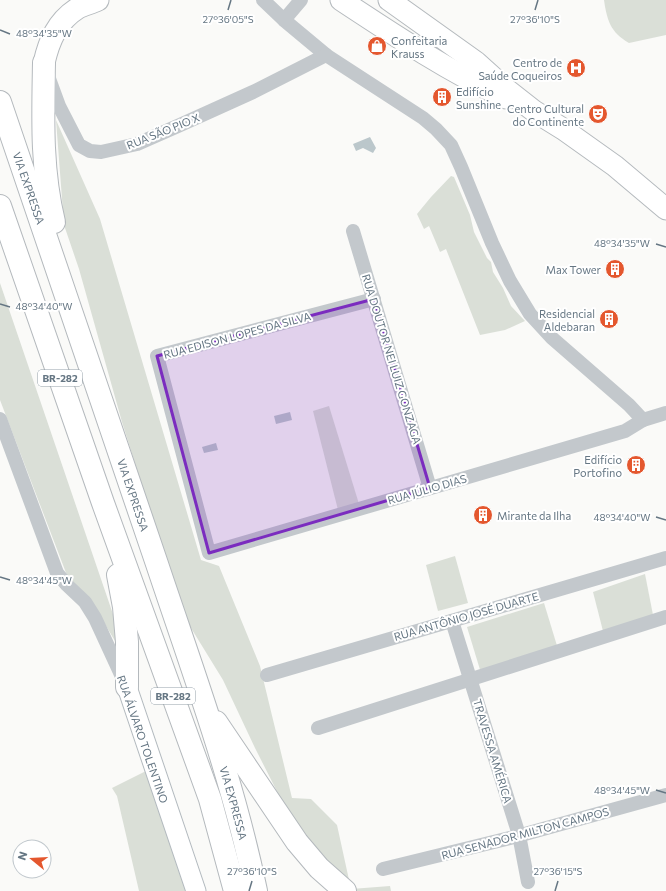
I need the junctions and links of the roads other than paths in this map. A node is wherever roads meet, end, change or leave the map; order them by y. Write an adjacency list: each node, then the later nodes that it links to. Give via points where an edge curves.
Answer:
1 (98, 0): 8 (main road, via 78,8 65,19 54,32)
2 (263, 0): 6 (street)
3 (301, 0): 6 (street)
4 (341, 0): 10 (main road, via 462,76)
5 (389, 0): 10 (main road, via 476,62)
6 (284, 20): 7 (street)
7 (326, 55): 8 (street, RUA SÃO PIO X, via 240,98 137,144 101,152 90,151 79,145 59,106); 18 (street, via 423,118 450,145 510,282 530,314 552,338 630,405)
8 (44, 63): 15 (highway, via 43,137 46,182)
9 (0, 102): 15 (highway, VIA EXPRESSA / BR-282)
10 (534, 111): 12 (main road, via 615,166)
11 (0, 206): 20 (highway, VIA EXPRESSA / BR-282)
12 (666, 209)
13 (354, 231): 14 (street, RUA DOUTOR NEI LUIZ GONZAGA)
14 (374, 299): 19 (street, RUA DOUTOR NEI LUIZ GONZAGA); 21 (street, RUA EDISON LOPES DA SILVA, via 157,356)
15 (80, 334): 28 (highway, VIA EXPRESSA / BR-282)
16 (666, 413): 18 (street, RUA JÚLIO DIAS)
17 (0, 420): 27 (street, RUA ÁLVARO TOLENTINO, via 57,573 85,602 95,618)
18 (643, 420): 19 (street, RUA JÚLIO DIAS, via 625,431)
19 (430, 488): 21 (street, RUA JÚLIO DIAS)
20 (103, 503): 27 (highway, via 124,607); 34 (highway, VIA EXPRESSA / BR-282, via 210,799)
21 (209, 553)
22 (666, 558): 24 (street, RUA ANTÔNIO JOSÉ DUARTE)
23 (666, 617): 26 (street)
24 (452, 621): 25 (street, RUA ANTÔNIO JOSÉ DUARTE); 26 (street, TRAVESSA AMÉRICA)
25 (267, 675)
26 (470, 679): 29 (street); 31 (street, TRAVESSA AMÉRICA)
27 (127, 687): 35 (main road, RUA ÁLVARO TOLENTINO)
28 (204, 705): 34 (highway, VIA EXPRESSA / BR-282, via 243,836); 36 (highway, via 297,842 319,868)
29 (318, 728)
30 (666, 795): 31 (street, RUA SENADOR MILTON CAMPOS)
31 (519, 835): 32 (street, RUA SENADOR MILTON CAMPOS); 33 (street, TRAVESSA AMÉRICA)
32 (383, 869)
33 (528, 882)
34 (248, 890)
35 (196, 891)
36 (345, 891)

